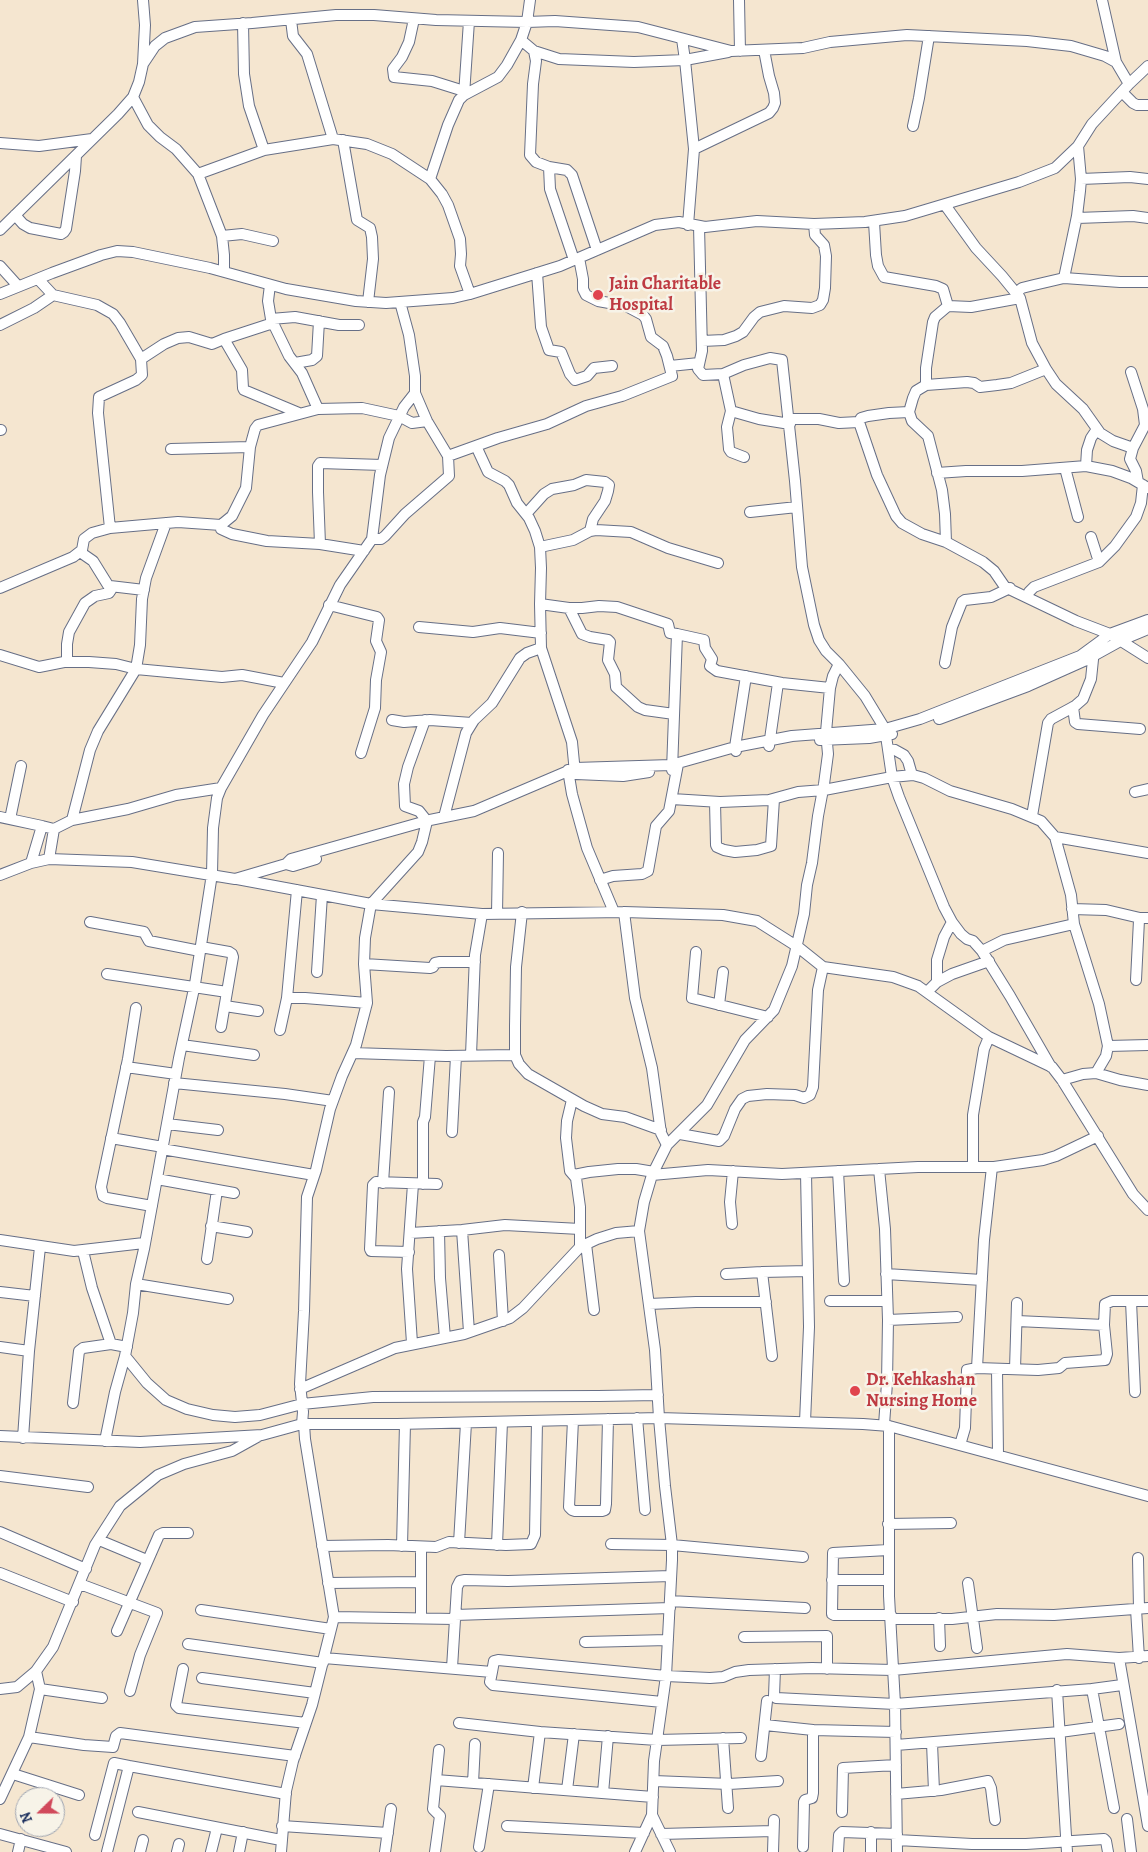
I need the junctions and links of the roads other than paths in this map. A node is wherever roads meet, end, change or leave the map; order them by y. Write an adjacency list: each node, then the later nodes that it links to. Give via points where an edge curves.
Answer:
1 (143, 0): 18 (street)
2 (530, 0): 8 (street)
3 (739, 0): 15 (street)
4 (1102, 0): 17 (street)
5 (414, 19): 6 (street, via 336,14); 7 (street); 21 (street, via 409,42 393,69 394,77 432,80)
6 (291, 20): 9 (street); 26 (street, via 293,36 307,54)
7 (469, 21): 8 (street); 21 (street)
8 (527, 22): 11 (street); 12 (street, via 638,27)
9 (243, 23): 18 (street, via 195,26 177,32 155,46); 30 (street, via 244,74)
10 (929, 36): 13 (street, via 907,35); 17 (street, via 1071,46); 24 (street)
11 (521, 40): 14 (street); 21 (street, via 498,77)
12 (682, 40): 15 (street); 16 (street)
13 (764, 50): 15 (street); 29 (street, via 774,93 773,108 769,113)
14 (534, 51): 16 (street, via 559,59); 32 (street, via 530,155 536,162)
15 (735, 51): 16 (street)
16 (685, 60): 29 (street)
17 (1116, 62): 20 (street)
18 (143, 64): 22 (street)
19 (1148, 66): 20 (street)
20 (1125, 88): 23 (street, via 1133,103); 28 (street, via 1092,124)
21 (464, 93): 34 (street, via 452,113)
22 (133, 97): 25 (street); 33 (street, via 148,125)
23 (1148, 105)
24 (913, 126)
25 (92, 139): 27 (street, via 38,146); 31 (street)
26 (338, 140): 30 (street); 34 (street, via 367,144 392,154); 62 (street, via 357,220 370,228 372,237)
27 (0, 144)
28 (1078, 146): 35 (street); 37 (street, via 1055,168)
29 (694, 149): 43 (street)
30 (264, 150): 33 (street)
31 (76, 156): 38 (street); 38 (street, via 64,232 30,228)
32 (549, 167): 48 (street, via 567,170 572,175); 49 (street, via 550,189)
33 (198, 174): 46 (street)
34 (430, 179): 59 (street, via 445,199 456,227 461,246 460,266)
35 (1081, 179): 36 (street); 39 (street)
36 (1148, 179)
37 (945, 205): 41 (street); 61 (street, via 976,248)
38 (15, 215): 45 (street)
39 (1077, 218): 40 (street); 53 (street)
40 (1148, 218)
41 (874, 222): 42 (street); 64 (street, via 876,255 884,278 943,289)
42 (814, 224): 44 (street, via 757,222); 70 (street, via 815,235 824,245 826,256 825,288 820,305 812,308 784,306 760,312 736,336 724,340)
43 (688, 225): 44 (street); 48 (street, via 679,222 655,225)
44 (699, 226): 70 (street)
45 (0, 230)
46 (222, 236): 47 (street, via 242,234); 51 (street)
47 (273, 241)
48 (597, 250): 49 (street)
49 (577, 259): 52 (street); 75 (street, via 586,295 598,301 626,306 643,315 651,337 662,346)
50 (0, 266): 57 (street)
51 (224, 271): 54 (street, via 117,251); 56 (street)
52 (537, 274): 59 (street); 74 (street, via 541,327 549,350 561,352 575,380 587,376 594,368)
53 (1064, 278): 55 (street); 61 (street, via 1022,288)
54 (38, 279): 57 (street); 60 (street)
55 (1148, 282)
56 (270, 285): 62 (street); 65 (street, via 268,301)
57 (18, 286): 58 (street)
58 (0, 294)
59 (470, 294): 63 (street)
60 (53, 295): 67 (street); 71 (street, via 96,305 113,314)
61 (1018, 296): 64 (street, via 971,307); 76 (street, via 1029,335)
62 (368, 302): 63 (street)
63 (400, 302): 80 (street, via 409,335)
64 (948, 306): 79 (street, via 933,322)
65 (272, 321): 66 (street, via 295,317); 69 (street); 73 (street)
66 (319, 321): 68 (street); 73 (street, via 316,358)
67 (0, 325)
68 (359, 325)
69 (224, 339): 71 (street, via 209,344 189,337 178,338); 84 (street, via 242,370 244,390)
70 (702, 340): 72 (street)
71 (140, 359): 108 (street, via 142,376 99,397 98,402)
72 (699, 362): 75 (street); 78 (street, via 698,369 703,376)
73 (295, 363): 81 (street)
74 (612, 366)
75 (670, 366): 91 (street, via 672,376 668,379 586,406 547,424)
76 (1046, 369): 79 (street, via 997,385 980,387 967,382); 90 (street)
77 (1131, 372): 89 (street)
78 (723, 374): 82 (street); 87 (street, via 770,358 782,360)
79 (926, 385): 83 (street, via 916,391)
80 (415, 393): 85 (street); 86 (street)
81 (318, 409): 84 (street); 85 (street, via 362,408)
82 (731, 411): 87 (street, via 759,420); 96 (street, via 728,449)
83 (909, 412): 88 (street, via 868,416); 100 (street, via 912,421 928,436)
84 (299, 413): 92 (street, via 258,425)
85 (398, 416): 86 (street, via 412,423); 97 (street)
86 (427, 421): 95 (street)
87 (789, 422): 88 (street, via 819,419); 102 (street)
88 (858, 422): 112 (street, via 898,520 922,534)
89 (1147, 423): 94 (street)
90 (1097, 429): 94 (street, via 1113,441); 98 (street, via 1087,450)
91 (476, 446): 95 (street); 104 (street, via 488,472 509,485)
92 (250, 447): 93 (street); 107 (street, via 246,488 232,516)
93 (171, 448)
94 (1134, 448): 101 (street, via 1130,459)
95 (448, 456): 111 (street, via 449,476 385,536)
96 (744, 457)
97 (382, 465): 111 (street); 113 (street, via 320,463)
98 (1086, 466): 99 (street); 101 (street, via 1112,471)
99 (1065, 468): 100 (street); 105 (street)
100 (937, 473): 112 (street, via 945,514)
101 (1143, 485): 117 (street, via 1136,517)
102 (797, 507): 103 (street); 140 (street, via 802,567 814,624 819,640)
103 (750, 512)
104 (526, 514): 109 (street, via 552,489 586,480 605,482 609,485 605,501 593,519); 114 (street)
105 (1078, 517)
106 (166, 523): 107 (street); 108 (street); 122 (street)
107 (221, 526): 113 (street, via 232,534 267,541)
108 (110, 528): 116 (street, via 87,536)
109 (590, 531): 114 (street, via 573,540); 118 (street, via 631,532 668,548)
110 (1091, 537): 117 (street)
111 (372, 539): 115 (street)
112 (946, 542): 121 (street, via 983,562 1002,584)
113 (320, 544): 115 (street)
114 (540, 546): 124 (street)
115 (364, 551): 125 (street)
116 (80, 552): 119 (street, via 93,561); 120 (street)
117 (1099, 562): 123 (street, via 1034,588)
118 (718, 563)
119 (110, 586): 122 (street); 138 (street, via 108,593 85,603 69,632)
120 (0, 588)
121 (1010, 588): 123 (street); 139 (street, via 991,597 962,602 952,627)
122 (144, 590): 141 (street)
123 (1028, 598): 132 (street)
124 (540, 604): 126 (street); 130 (street)
125 (329, 605): 143 (street, via 312,642); 157 (street, via 379,620 376,641 381,652 375,708)
126 (569, 608): 131 (street, via 616,607 668,624 670,632); 147 (street, via 582,634 610,642 608,660 615,674 616,687 638,707)
127 (1148, 620): 132 (street)
128 (419, 627): 130 (street, via 473,632 500,628)
129 (1148, 629): 133 (street)
130 (540, 632): 134 (street)
131 (677, 634): 142 (street, via 704,640 712,659 712,669); 147 (street)
132 (1110, 634): 133 (street); 135 (street)
133 (1122, 640): 135 (street); 137 (street)
134 (541, 648): 150 (street, via 520,658 492,703); 160 (street, via 572,742)
135 (1094, 650): 146 (street, via 1086,693); 152 (street)
136 (0, 655): 138 (street, via 39,667)
137 (1148, 658)
138 (67, 662): 141 (street, via 116,664)
139 (945, 663)
140 (839, 664): 145 (street); 152 (street, via 865,696)
141 (136, 669): 143 (street, via 242,676); 173 (street, via 92,743)
142 (746, 676): 144 (street); 156 (street)
143 (284, 683): 163 (street)
144 (778, 683): 145 (street); 154 (street)
145 (830, 688): 153 (street)
146 (1073, 707): 151 (street, via 1074,722 1078,724); 170 (street, via 1051,718 1048,723)
147 (674, 714): 159 (street)
148 (392, 720): 149 (street)
149 (425, 720): 150 (street); 174 (street, via 405,776 404,803 423,814)
150 (472, 723): 171 (street, via 466,733)
151 (1140, 728)
152 (886, 732): 153 (street); 155 (street)
153 (826, 736): 154 (street, via 792,736); 165 (street, via 828,754)
154 (769, 743): 156 (street)
155 (889, 749): 161 (street, via 904,755); 162 (street)
156 (736, 750): 159 (street)
157 (361, 754)
158 (21, 766): 172 (street)
159 (675, 767): 160 (street); 167 (street)
160 (572, 772): 171 (street, via 474,811); 174 (street, via 485,812); 185 (street, via 572,794 578,819)
161 (912, 775): 162 (street); 170 (street, via 950,791)
162 (892, 777): 165 (street); 196 (street)
163 (221, 788): 173 (street, via 176,795); 182 (street, via 213,828)
164 (1148, 789): 166 (street)
165 (824, 790): 168 (street, via 798,792); 198 (street)
166 (1135, 792)
167 (672, 799): 169 (street); 185 (street, via 669,811 656,826 648,871)
168 (774, 799): 169 (street); 169 (street, via 771,846 735,852 717,847)
169 (715, 802)
170 (1032, 816): 177 (street, via 1048,827)
171 (444, 817): 174 (street)
172 (5, 818): 175 (street)
173 (72, 820): 176 (street)
174 (427, 823): 184 (street, via 291,859 286,864); 188 (street, via 418,852)
175 (42, 826): 176 (street); 181 (street)
176 (54, 829): 180 (street)
177 (1055, 837): 179 (street); 189 (street)
178 (498, 853): 193 (street)
179 (1148, 853)
180 (49, 858): 181 (street); 182 (street, via 132,862)
181 (31, 863): 183 (street)
182 (212, 874): 184 (street); 199 (street)
183 (0, 875)
184 (235, 879): 186 (street)
185 (600, 880): 191 (street)
186 (297, 890): 187 (street); 214 (street)
187 (322, 894): 188 (street); 206 (street)
188 (371, 904): 192 (street); 204 (street, via 364,938)
189 (1072, 909): 194 (street, via 1106,910); 197 (street)
190 (522, 912): 191 (street); 193 (street); 229 (street, via 516,967)
191 (619, 912): 198 (street, via 740,917 757,921); 244 (street, via 652,1068)
192 (482, 914): 193 (street); 203 (street)
193 (496, 914)
194 (1144, 918): 209 (street)
195 (90, 922): 199 (street, via 144,932 149,941)
196 (952, 922): 200 (street); 210 (street, via 937,960)
197 (1074, 924): 200 (street, via 1004,940); 226 (street, via 1099,1004)
198 (798, 947): 205 (street); 220 (street, via 783,991)
199 (200, 949): 211 (street); 213 (street, via 232,954)
200 (982, 951): 202 (street)
201 (696, 952): 216 (street, via 692,998)
202 (989, 961): 210 (street); 234 (street)
203 (475, 962): 204 (street, via 440,962 430,968); 232 (street)
204 (364, 964): 215 (street)
205 (823, 967): 212 (street, via 893,977); 246 (street, via 818,990 810,1096 748,1096 735,1109 719,1141)
206 (317, 972)
207 (723, 972): 216 (street)
208 (107, 974): 211 (street)
209 (1136, 980)
210 (937, 982): 212 (street)
211 (194, 987): 213 (street); 224 (street)
212 (928, 991): 223 (street)
213 (227, 992): 217 (street)
214 (287, 998): 215 (street); 222 (street)
215 (367, 1003): 227 (street)
216 (719, 1005): 220 (street)
217 (225, 1006): 219 (street); 221 (street)
218 (136, 1008): 233 (street)
219 (258, 1011)
220 (768, 1017): 246 (street, via 745,1040 707,1106)
221 (221, 1027)
222 (280, 1030)
223 (989, 1037): 234 (street); 251 (street, via 973,1115)
224 (182, 1045): 228 (street); 236 (street)
225 (1148, 1045): 226 (street)
226 (1108, 1046): 235 (street)
227 (353, 1053): 230 (street); 241 (street)
228 (254, 1055)
229 (515, 1055): 232 (street); 240 (street, via 528,1074)
230 (430, 1056): 231 (street); 262 (street)
231 (456, 1056): 232 (street); 245 (street)
232 (471, 1056)
233 (126, 1067): 236 (street); 248 (street)
234 (1052, 1067): 237 (street)
235 (1096, 1073): 237 (street); 238 (street)
236 (175, 1079): 241 (street); 242 (street)
237 (1062, 1080): 247 (street)
238 (1148, 1085)
239 (389, 1092): 261 (street)
240 (572, 1100): 244 (street, via 602,1114); 259 (street, via 566,1138 570,1171)
241 (333, 1101): 258 (street)
242 (167, 1124): 243 (street); 250 (street)
243 (218, 1130)
244 (661, 1130): 249 (street)
245 (452, 1132)
246 (680, 1134): 249 (street)
247 (1098, 1136): 252 (street, via 1043,1160); 267 (street, via 1133,1194)
248 (111, 1138): 250 (street); 266 (street, via 102,1178 103,1196)
249 (667, 1145): 257 (street)
250 (162, 1148): 258 (street); 260 (street)
251 (972, 1167): 252 (street); 253 (street)
252 (992, 1167): 288 (street)
253 (879, 1169): 254 (street); 287 (street)
254 (838, 1170): 256 (street); 289 (street)
255 (733, 1171): 256 (street); 257 (street); 268 (street)
256 (806, 1173): 284 (street)
257 (653, 1174): 259 (street, via 636,1169 618,1169); 273 (street)
258 (314, 1175): 318 (street, via 307,1197)
259 (574, 1175): 270 (street)
260 (157, 1179): 264 (street); 266 (street)
261 (383, 1183): 262 (street); 281 (street, via 373,1185 370,1249)
262 (418, 1184): 263 (street); 275 (street)
263 (438, 1184)
264 (218, 1190): 265 (street); 269 (street)
265 (234, 1193)
266 (152, 1206): 277 (street)
267 (1148, 1210)
268 (732, 1224)
269 (211, 1226): 274 (street); 283 (street)
270 (580, 1229): 271 (street, via 505,1224); 278 (street)
271 (462, 1230): 272 (street); 307 (street)
272 (439, 1231): 275 (street); 308 (street)
273 (639, 1231): 278 (street, via 616,1233); 300 (street)
274 (247, 1232)
275 (410, 1233): 281 (street)
276 (0, 1240): 279 (street)
277 (144, 1242): 280 (street); 290 (street)
278 (583, 1246): 301 (street); 303 (street, via 523,1308)
279 (40, 1247): 280 (street); 292 (street)
280 (83, 1251): 310 (street, via 94,1297)
281 (409, 1252): 309 (street)
282 (499, 1255): 303 (street)
283 (207, 1259)
284 (808, 1270): 285 (street); 329 (street)
285 (762, 1272): 286 (street); 298 (street)
286 (726, 1274)
287 (886, 1274): 288 (street); 295 (street)
288 (982, 1280): 315 (street)
289 (844, 1281)
290 (136, 1284): 293 (street); 313 (street)
291 (0, 1292): 292 (street)
292 (35, 1296): 312 (street)
293 (228, 1299)
294 (830, 1301): 295 (street)
295 (887, 1301): 304 (street)
296 (1131, 1301): 297 (street); 306 (street, via 1105,1304); 319 (street)
297 (1148, 1301)
298 (766, 1302): 300 (street); 314 (street)
299 (1017, 1303): 305 (street)
300 (648, 1304): 320 (street)
301 (594, 1310)
302 (957, 1317): 304 (street)
303 (503, 1320): 307 (street)
304 (888, 1320): 333 (street)
305 (1017, 1322): 306 (street); 317 (street)
306 (1104, 1326): 317 (street, via 1105,1360 1065,1363 1057,1368)
307 (469, 1332): 308 (street)
308 (445, 1338): 309 (street)
309 (412, 1343): 318 (street)
310 (111, 1344): 313 (street); 321 (street, via 79,1351)
311 (0, 1347): 312 (street)
312 (29, 1350): 336 (street)
313 (126, 1351): 322 (street, via 147,1383 166,1400 186,1409 235,1417 260,1415); 337 (street)
314 (772, 1356)
315 (977, 1368): 316 (street); 338 (street, via 966,1372 965,1428)
316 (997, 1369): 317 (street); 339 (street)
317 (1015, 1369)
318 (300, 1389): 322 (street)
319 (1135, 1392)
320 (658, 1394): 322 (street, via 373,1397); 324 (street)
321 (73, 1403)
322 (302, 1404): 331 (street)
323 (637, 1418): 324 (street); 325 (street); 343 (street)
324 (659, 1418): 329 (street); 352 (street)
325 (608, 1419): 326 (street); 326 (street, via 606,1504 602,1511 570,1509)
326 (573, 1420): 327 (street)
327 (537, 1421): 328 (street); 351 (street, via 535,1535 529,1545)
328 (502, 1422): 330 (street); 351 (street)
329 (805, 1422): 333 (street)
330 (466, 1423): 332 (street); 349 (street)
331 (303, 1424): 332 (street); 334 (street); 353 (street)
332 (405, 1424): 354 (street)
333 (886, 1426): 338 (street); 344 (street)
334 (262, 1435): 337 (street); 348 (street, via 232,1451 158,1475 120,1506)
335 (0, 1436): 336 (street)
336 (23, 1438): 337 (street)
337 (105, 1441)
338 (960, 1445): 339 (street)
339 (998, 1455): 342 (street)
340 (0, 1476): 341 (street)
341 (88, 1487)
342 (1148, 1496)
343 (645, 1510)
344 (888, 1524): 345 (street); 356 (street)
345 (951, 1524)
346 (0, 1532): 360 (street)
347 (188, 1533): 359 (street, via 161,1533)
348 (99, 1540): 359 (street); 360 (street)
349 (459, 1543): 351 (street); 355 (street)
350 (611, 1544): 352 (street)
351 (497, 1545)
352 (672, 1545): 357 (street); 362 (street)
353 (322, 1546): 354 (street); 366 (street)
354 (402, 1546): 355 (street)
355 (422, 1547): 365 (street)
356 (888, 1550): 363 (street, via 833,1553); 364 (street)
357 (803, 1557)
358 (1138, 1558): 373 (street)
359 (147, 1560): 370 (street)
360 (86, 1569): 368 (street)
361 (0, 1574): 369 (street)
362 (672, 1576): 371 (street); 375 (street, via 508,1582 465,1580 460,1581 457,1587)
363 (832, 1580): 364 (street); 376 (street, via 832,1614)
364 (888, 1580): 376 (street)
365 (421, 1582): 366 (street); 379 (street)
366 (328, 1583): 378 (street)
367 (968, 1583): 377 (street)
368 (80, 1584): 369 (street); 370 (street)
369 (73, 1602): 397 (street, via 53,1647)
370 (129, 1602): 382 (street); 406 (street, via 157,1613)
371 (670, 1605): 372 (street); 375 (street); 384 (street)
372 (805, 1608)
373 (1141, 1609): 377 (street); 389 (street)
374 (201, 1610): 381 (street)
375 (455, 1617): 379 (street); 392 (street)
376 (891, 1617): 380 (street); 396 (street)
377 (973, 1617): 380 (street); 388 (street)
378 (334, 1618): 379 (street); 381 (street)
379 (421, 1618)
380 (939, 1618): 387 (street)
381 (331, 1629): 391 (street)
382 (117, 1631)
383 (744, 1637): 395 (street, via 827,1636)
384 (668, 1640): 385 (street); 399 (street)
385 (585, 1642)
386 (188, 1644): 391 (street)
387 (940, 1646)
388 (977, 1648)
389 (1144, 1657): 390 (street)
390 (1119, 1658): 396 (street, via 1067,1654); 401 (street)
391 (324, 1660): 392 (street); 407 (street)
392 (452, 1668): 398 (street)
393 (183, 1669): 412 (street, via 176,1705 179,1708)
394 (775, 1669): 395 (street); 399 (street, via 735,1672 719,1677); 411 (street, via 776,1698)
395 (827, 1669): 396 (street)
396 (893, 1670): 411 (street)
397 (36, 1671): 403 (street, via 17,1687); 404 (street)
398 (492, 1672): 399 (street, via 494,1661 498,1660); 410 (street, via 492,1685)
399 (666, 1676): 410 (street)
400 (202, 1678): 407 (street)
401 (1122, 1685): 402 (street); 464 (street)
402 (1092, 1688): 405 (street); 416 (street)
403 (0, 1689)
404 (40, 1689): 408 (street); 423 (street)
405 (1057, 1690): 411 (street); 420 (street)
406 (130, 1691)
407 (315, 1693): 412 (street)
408 (102, 1698)
409 (767, 1701): 415 (street)
410 (662, 1702): 426 (street)
411 (895, 1704): 419 (street)
412 (306, 1723): 432 (street)
413 (459, 1723): 418 (street)
414 (1119, 1724): 416 (street)
415 (765, 1725): 417 (street); 433 (street)
416 (1100, 1726): 420 (street); 454 (street)
417 (813, 1730): 419 (street); 479 (street, via 814,1793 804,1802)
418 (540, 1732): 421 (street); 444 (street)
419 (896, 1732): 429 (street)
420 (1060, 1732): 427 (street); 480 (street)
421 (574, 1734): 422 (street); 445 (street)
422 (608, 1736): 426 (street); 447 (street)
423 (29, 1737): 430 (street); 437 (street)
424 (723, 1738): 425 (street); 426 (street); 443 (street)
425 (741, 1738)
426 (657, 1740): 439 (street)
427 (932, 1743): 429 (street); 446 (street)
428 (476, 1744): 441 (street)
429 (896, 1745): 436 (street)
430 (113, 1747): 432 (street, via 120,1733); 434 (street, via 116,1751)
431 (439, 1750): 438 (street)
432 (295, 1756): 450 (street)
433 (761, 1756)
434 (114, 1763): 435 (street); 473 (street)
435 (129, 1766): 450 (street); 485 (street)
436 (896, 1766): 451 (street); 457 (street, via 844,1767)
437 (12, 1774): 448 (street); 449 (street)
438 (436, 1780): 441 (street); 491 (street, via 433,1809 440,1816)
439 (654, 1781): 443 (street); 452 (street)
440 (778, 1781): 443 (street)
441 (472, 1783): 442 (street)
442 (489, 1784): 444 (street); 478 (street)
443 (726, 1784): 453 (street)
444 (533, 1788): 445 (street)
445 (567, 1790): 447 (street)
446 (934, 1791): 451 (street); 461 (street, via 988,1781)
447 (603, 1793): 452 (street)
448 (1, 1794)
449 (80, 1794)
450 (286, 1794): 462 (street)
451 (896, 1794): 474 (street)
452 (653, 1796): 458 (street)
453 (728, 1808)
454 (1114, 1808)
455 (391, 1809): 469 (street)
456 (138, 1812): 465 (street)
457 (842, 1812)
458 (652, 1815): 470 (street); 472 (street)
459 (1127, 1819): 499 (street)
460 (774, 1820): 467 (street)
461 (995, 1820)
462 (282, 1826): 469 (street); 477 (street)
463 (507, 1826): 470 (street)
464 (1148, 1826)
465 (217, 1828): 466 (street); 487 (street)
466 (243, 1832): 477 (street); 488 (street)
467 (774, 1832): 472 (street); 494 (street)
468 (871, 1832): 474 (street); 495 (street, via 840,1833); 496 (street)
469 (388, 1833): 490 (street)
470 (644, 1833): 492 (street)
471 (0, 1834): 475 (street)
472 (661, 1834): 493 (street)
473 (95, 1835)
474 (897, 1837): 481 (street); 497 (street)
475 (21, 1839): 483 (street); 484 (street)
476 (144, 1840): 486 (street)
477 (281, 1840): 489 (street)
478 (479, 1847)
479 (803, 1847)
480 (1067, 1847): 482 (street, via 1026,1844); 498 (street, via 1104,1838)
481 (962, 1848): 482 (street)
482 (1006, 1848)
483 (60, 1851)
484 (18, 1852)
485 (107, 1852)
486 (140, 1852)
487 (211, 1852)
488 (239, 1852)
489 (281, 1852)
490 (385, 1852)
491 (435, 1852)
492 (635, 1852)
493 (670, 1852)
494 (773, 1852)
495 (838, 1852)
496 (871, 1852)
497 (897, 1852)
498 (1108, 1852)
499 (1131, 1852)

